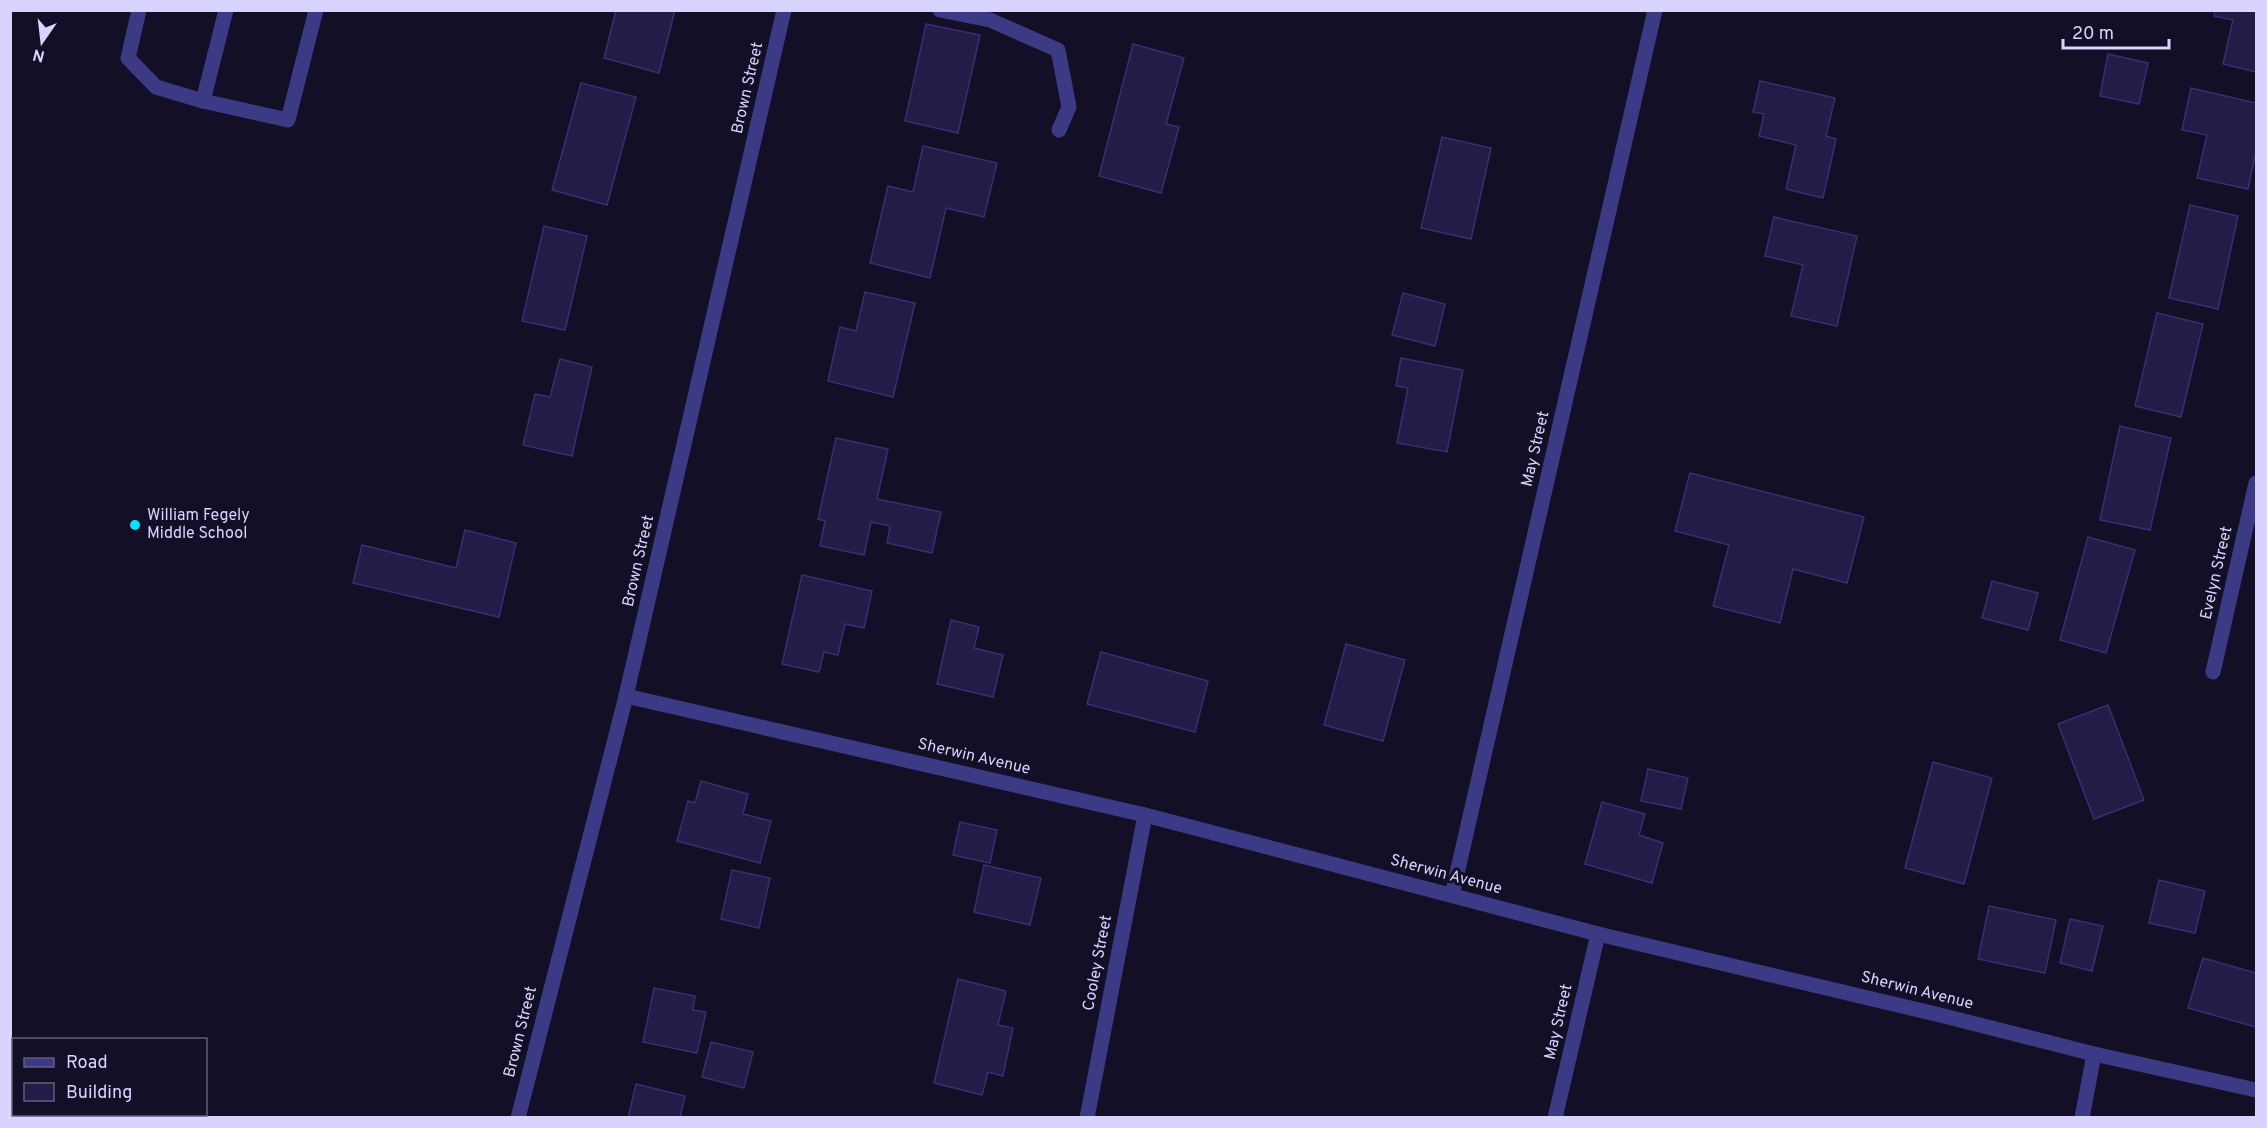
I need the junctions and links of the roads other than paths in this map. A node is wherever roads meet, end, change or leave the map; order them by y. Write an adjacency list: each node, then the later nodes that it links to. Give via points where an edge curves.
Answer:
1 (139, 10): 7 (street, via 128,58 156,87)
2 (226, 10): 7 (street)
3 (316, 10): 7 (street, via 288,120)
4 (784, 10): 11 (street, Brown Street)
5 (940, 10): 8 (street, via 990,20 1058,50 1069,107)
6 (1655, 10): 13 (street, May Street)
7 (203, 101)
8 (1059, 130)
9 (2256, 483): 10 (street, Evelyn Street)
10 (2213, 672)
11 (626, 696): 12 (street, Sherwin Avenue); 17 (street, Brown Street)
12 (1145, 815): 13 (street, Sherwin Avenue); 18 (street, Cooley Street)
13 (1452, 895): 14 (street, Sherwin Avenue)
14 (1598, 934): 15 (street, Sherwin Avenue); 19 (street, May Street)
15 (2094, 1054): 16 (street, Sherwin Avenue); 20 (street)
16 (2256, 1090)
17 (518, 1118)
18 (1087, 1118)
19 (1555, 1118)
20 (2082, 1118)

